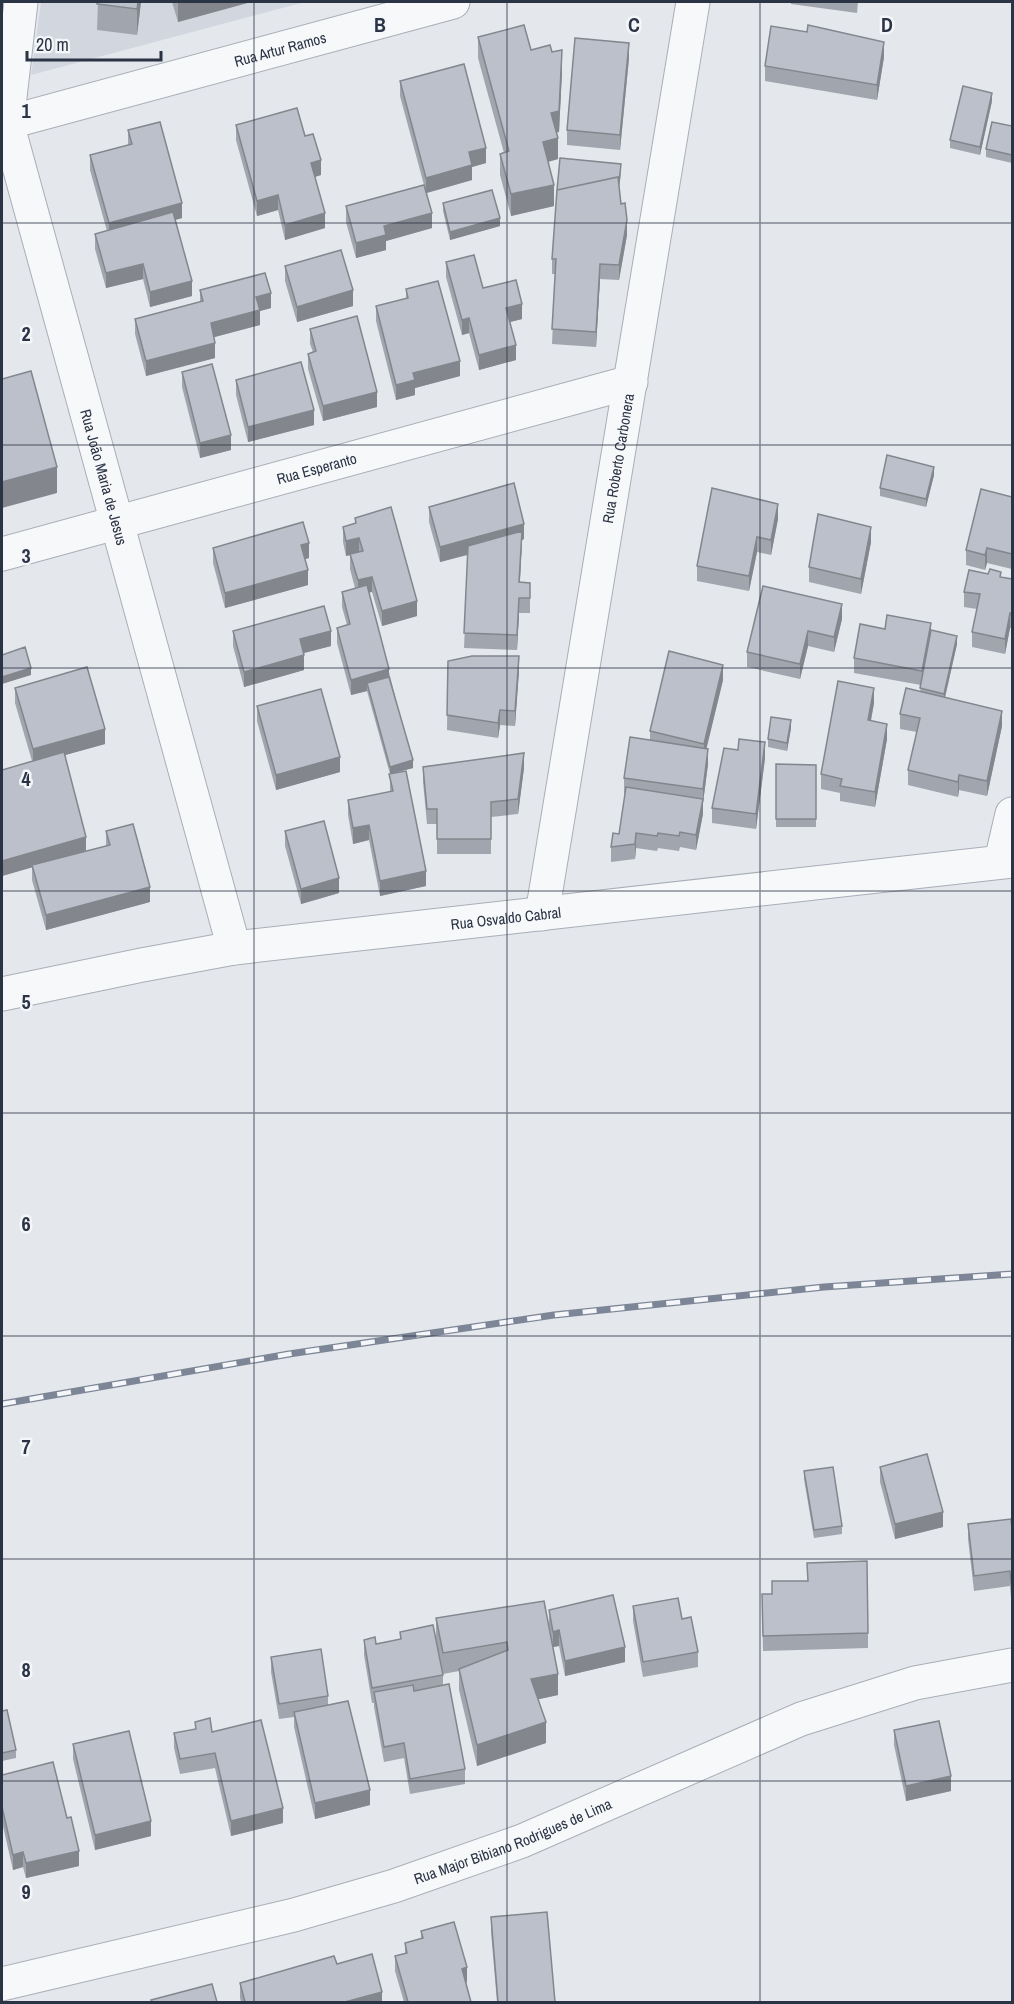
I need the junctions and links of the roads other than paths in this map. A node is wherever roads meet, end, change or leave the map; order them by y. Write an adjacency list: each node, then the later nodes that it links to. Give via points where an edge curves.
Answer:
1 (21, 2): 4 (street, Rua João Maria de Jesus)
2 (453, 2): 4 (street, Rua Artur Ramos)
3 (693, 2): 5 (street, Rua Roberto Carbonera)
4 (4, 123): 6 (street, Rua João Maria de Jesus)
5 (631, 382): 6 (street, Rua Esperanto); 10 (street, Rua Roberto Carbonera)
6 (117, 523): 7 (street, Rua Esperanto); 11 (street, Rua João Maria de Jesus)
7 (2, 554)
8 (1012, 814): 9 (street)
9 (1007, 861): 10 (street, Rua Osvaldo Cabral)
10 (542, 914): 11 (street, Rua Osvaldo Cabral)
11 (234, 948): 12 (street, Rua Osvaldo Cabral)
12 (2, 994)
13 (1012, 1665): 14 (street, Rua Major Bibiano Rodrigues de Lima, via 915,1683 801,1719 522,1841 394,1886 294,1915)
14 (2, 1984)

